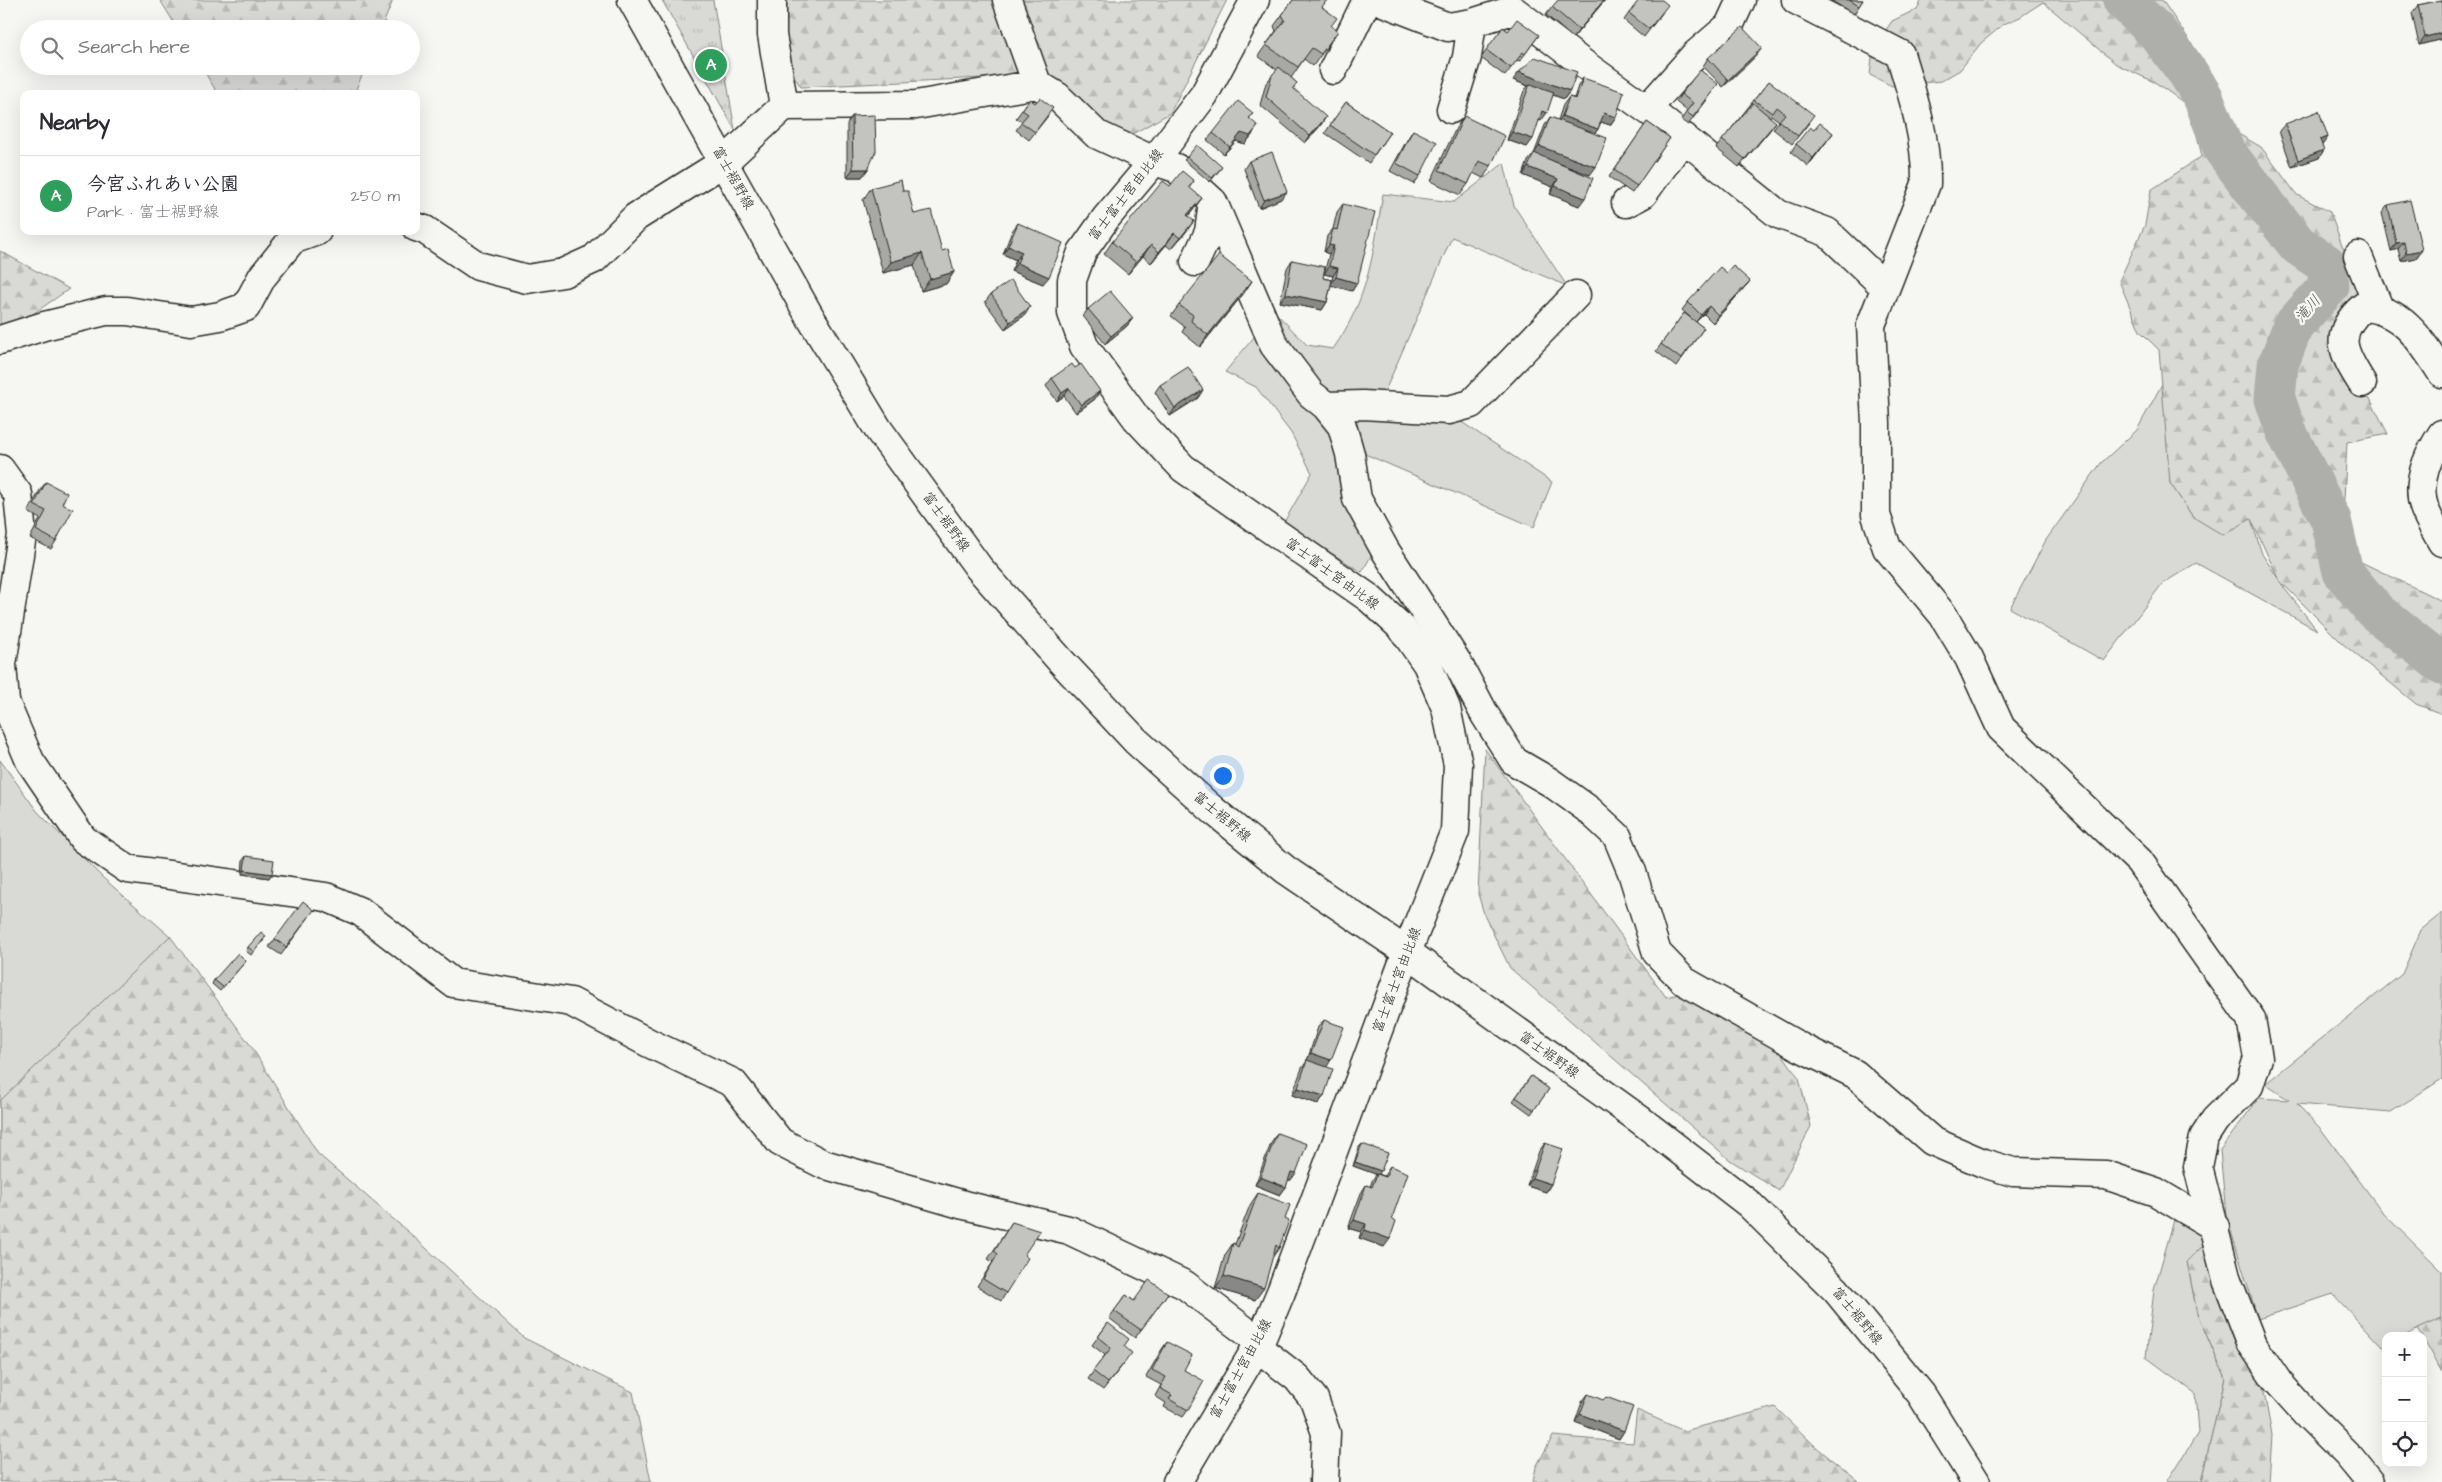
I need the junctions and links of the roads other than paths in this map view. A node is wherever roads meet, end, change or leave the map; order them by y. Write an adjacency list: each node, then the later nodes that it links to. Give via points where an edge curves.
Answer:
1 (632, 0): 17 (street, 富士裾野線)
2 (772, 0): 12 (street, via 772,35)
3 (1007, 0): 11 (street)
4 (1255, 0): 16 (street, 富士富士宮由比線, via 1204,95)
5 (1367, 0): 10 (street)
6 (1378, 0): 9 (street, via 1448,27)
7 (1741, 0): 14 (street, via 1729,26 1694,56)
8 (1796, 0): 24 (street, via 1900,54 1915,101 1927,167 1926,184)
9 (1472, 23): 13 (street, via 1466,57); 14 (street, via 1513,10)
10 (1334, 70)
11 (1038, 84): 12 (street, via 916,105); 16 (street, via 1058,97 1096,134)
12 (784, 106): 17 (street)
13 (1450, 109)
14 (1647, 109): 15 (street)
15 (1684, 137): 19 (street, via 1644,194); 24 (street, via 1778,214 1827,232)
16 (1154, 161): 18 (street, via 1176,168); 34 (street, 富士富士宮由比線, via 1082,252 1072,280 1072,313 1084,346 1137,419 1183,468 1369,598 1402,628 1427,664 1446,708 1458,765 1455,831)
17 (724, 162): 20 (street, via 636,217 594,259 563,273 528,279 478,266); 34 (street, 富士裾野線, via 809,315 878,429 979,568 1136,741 1286,870)
18 (1212, 202): 23 (street, via 1209,232); 30 (street, via 1274,345 1311,394)
19 (1626, 204)
20 (420, 228)
21 (306, 235): 27 (street, via 287,245 262,277 246,307 220,316 191,321 106,311)
22 (2358, 256): 26 (street)
23 (1195, 262)
24 (1885, 287): 35 (street, via 1871,325 1871,352 1876,423 1876,514 1887,548 1943,615 1969,658 2001,728 2139,861 2251,1019 2258,1058 2249,1086 2215,1120 2204,1138 2198,1168)
25 (1576, 295): 30 (street, via 1471,404 1449,410 1363,404)
26 (2379, 308): 28 (street, via 2398,317 2424,346); 29 (street, via 2363,307 2344,332 2343,346)
27 (0, 340)
28 (2442, 373)
29 (2362, 383)
30 (1326, 406): 35 (street, via 1342,426 1357,499 1385,550 1457,662 1485,716 1514,761 1589,810 1617,836 1632,872 1657,953 1684,981 1855,1074 1932,1141 2013,1172 2106,1175 2156,1192)
31 (2442, 434): 33 (street, via 2433,448 2421,481 2424,507)
32 (0, 469): 36 (street, via 18,494 22,535 2,664 6,702 30,761 83,839 127,869 326,897 361,912 453,983 571,1002 733,1083 780,1142 822,1164 964,1205 1069,1230 1185,1285)
33 (2442, 542)
34 (1408, 952): 36 (street, 富士富士宮由比線, via 1281,1292); 39 (street, 富士裾野線, via 1749,1204 1836,1290 1922,1394)
35 (2215, 1228): 40 (street, via 2228,1280 2252,1344 2278,1382)
36 (1258, 1345): 37 (street, 富士富士宮由比線); 38 (street, via 1297,1378 1314,1399 1326,1433)
37 (1177, 1482)
38 (1324, 1482)
39 (1976, 1482)
40 (2370, 1482)

